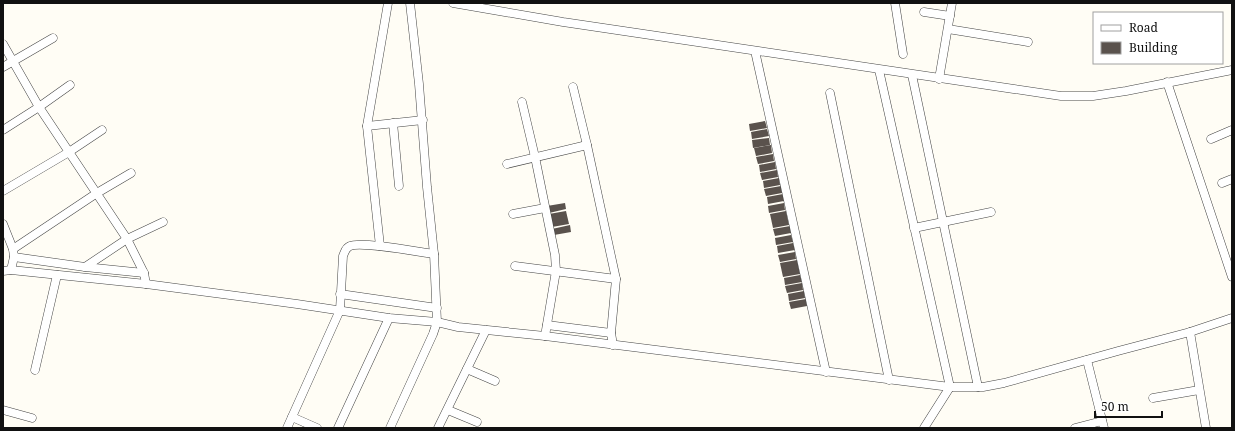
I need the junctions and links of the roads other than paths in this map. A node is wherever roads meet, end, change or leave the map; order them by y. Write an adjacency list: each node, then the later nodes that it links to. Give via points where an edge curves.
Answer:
1 (388, 3): 28 (street)
2 (410, 3): 26 (street)
3 (453, 3): 12 (street)
4 (895, 3): 13 (street)
5 (952, 3): 7 (street)
6 (924, 12): 7 (street)
7 (950, 16): 8 (street)
8 (948, 29): 10 (street); 19 (street)
9 (53, 38): 14 (street)
10 (1028, 42)
11 (3, 44): 14 (street)
12 (755, 51): 16 (street); 79 (street)
13 (903, 54)
14 (13, 60): 15 (street); 25 (street)
15 (3, 67)
16 (879, 70): 18 (street); 49 (street)
17 (1232, 70): 20 (street)
18 (912, 75): 19 (street); 47 (street)
19 (939, 79): 20 (street, via 1061,96 1094,96)
20 (1167, 82): 61 (street)
21 (70, 84): 25 (street)
22 (573, 87): 33 (street)
23 (830, 93): 80 (street)
24 (522, 102): 35 (street)
25 (39, 108): 29 (street); 34 (street)
26 (423, 120): 27 (street); 53 (street)
27 (393, 123): 28 (street); 40 (street)
28 (368, 126): 51 (street)
29 (3, 130)
30 (102, 130): 34 (street)
31 (1232, 130): 32 (street)
32 (1211, 139)
33 (587, 145): 35 (street); 62 (street)
34 (69, 152): 41 (street); 42 (street)
35 (535, 158): 36 (street); 43 (street)
36 (507, 164)
37 (131, 173): 42 (street)
38 (1232, 179): 39 (street)
39 (1222, 183)
40 (399, 186)
41 (3, 191)
42 (97, 193): 50 (street); 52 (street)
43 (545, 208): 45 (street); 57 (street)
44 (991, 212): 47 (street)
45 (513, 214)
46 (163, 222): 50 (street)
47 (943, 222): 49 (street); 83 (street)
48 (3, 224): 52 (street)
49 (914, 228): 82 (street)
50 (128, 239): 55 (street); 59 (street)
51 (380, 246): 53 (street); 64 (street, via 356,244 345,250)
52 (13, 253): 55 (street); 56 (street)
53 (434, 254): 65 (street)
54 (515, 266): 57 (street)
55 (85, 267): 59 (street)
56 (12, 270): 58 (street); 60 (street)
57 (556, 271): 62 (street); 70 (street)
58 (3, 272)
59 (144, 273): 63 (street)
60 (57, 275): 63 (street); 78 (street)
61 (1232, 277)
62 (616, 279): 73 (street)
63 (146, 284): 66 (street)
64 (340, 294): 65 (street); 66 (street)
65 (436, 308): 69 (street)
66 (340, 310): 67 (street); 88 (street)
67 (389, 318): 69 (street); 94 (street)
68 (1232, 318): 72 (street)
69 (437, 322): 71 (street); 95 (street)
70 (547, 325): 73 (street); 74 (street)
71 (486, 330): 74 (street); 77 (street)
72 (1190, 332): 76 (street); 84 (street)
73 (612, 333): 75 (street)
74 (545, 336): 75 (street)
75 (613, 345): 79 (street)
76 (1087, 360): 83 (street, via 1004,384); 91 (street)
77 (467, 369): 81 (street); 87 (street)
78 (35, 370)
79 (826, 372): 80 (street)
80 (889, 380): 82 (street)
81 (495, 381)
82 (950, 387): 83 (street); 97 (street)
83 (978, 387)
84 (1199, 390): 85 (street); 99 (street)
85 (1153, 398)
86 (3, 410): 89 (street)
87 (448, 410): 90 (street); 96 (street)
88 (292, 417): 92 (street); 93 (street)
89 (32, 418)
90 (477, 422)
91 (1103, 424): 98 (street)
92 (287, 428)
93 (317, 428)
94 (338, 428)
95 (390, 428)
96 (438, 428)
97 (924, 428)
98 (1075, 428)
99 (1206, 428)

